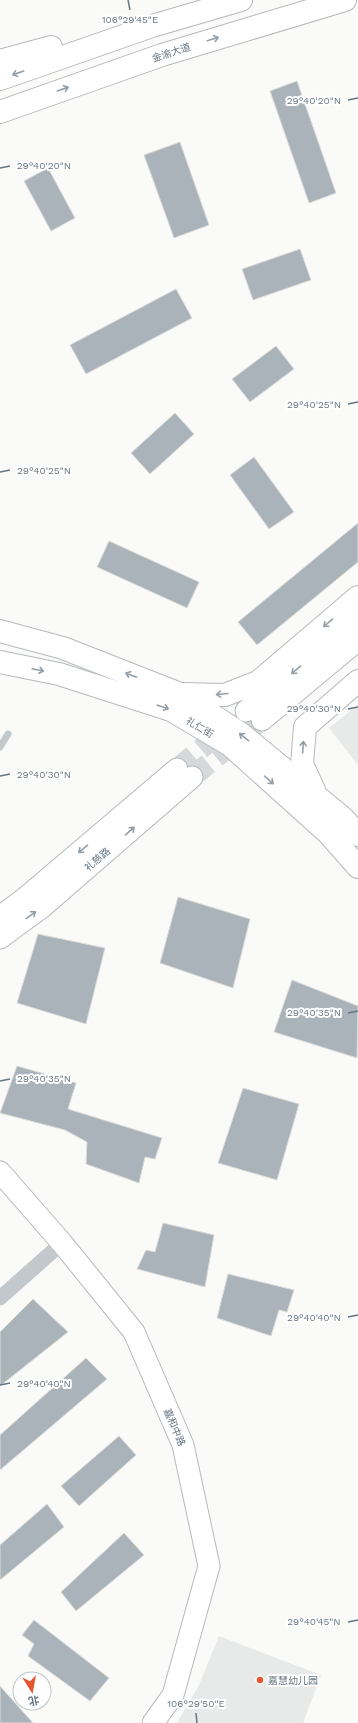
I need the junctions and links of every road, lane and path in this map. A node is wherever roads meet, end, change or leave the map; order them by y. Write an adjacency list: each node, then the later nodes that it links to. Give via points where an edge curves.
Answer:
1 (241, 0): 3 (main road)
2 (345, 0): 6 (main road, 金渝大道, one-way to 2, via 162,55)
3 (152, 26): 4 (main road, via 48,47); 5 (main road, one-way to 5)
4 (0, 62)
5 (0, 79)
6 (31, 101): 7 (main road, 金渝大道); 8 (main road)
7 (0, 112)
8 (0, 116)
9 (358, 597): 15 (main road, one-way to 15, via 258,682 225,695)
10 (358, 618): 12 (main road, one-way to 12, via 254,715)
11 (0, 631): 15 (main road, 礼仁街, one-way to 11, via 63,648)
12 (358, 640)
13 (0, 662): 20 (main road, 礼仁街, one-way to 20, via 60,674 171,710 230,745 328,833)
14 (358, 681): 18 (main road, one-way to 14, via 302,764 305,727)
15 (180, 694): 18 (main road, 礼仁街, one-way to 15, via 240,733)
16 (8, 734): 17 (lane)
17 (0, 747)
18 (317, 797): 19 (main road, 礼仁街, via 343,818)
19 (358, 835)
20 (358, 867)
21 (0, 917): 22 (main road, 礼慈路, one-way to 21, via 42,908 184,773)
22 (0, 938)
23 (0, 1172): 24 (main road, 嘉和中路)
24 (62, 1243): 25 (street); 26 (main road, 嘉和中路, via 134,1332 183,1445 209,1566 173,1695)
25 (0, 1298)
26 (154, 1723)

